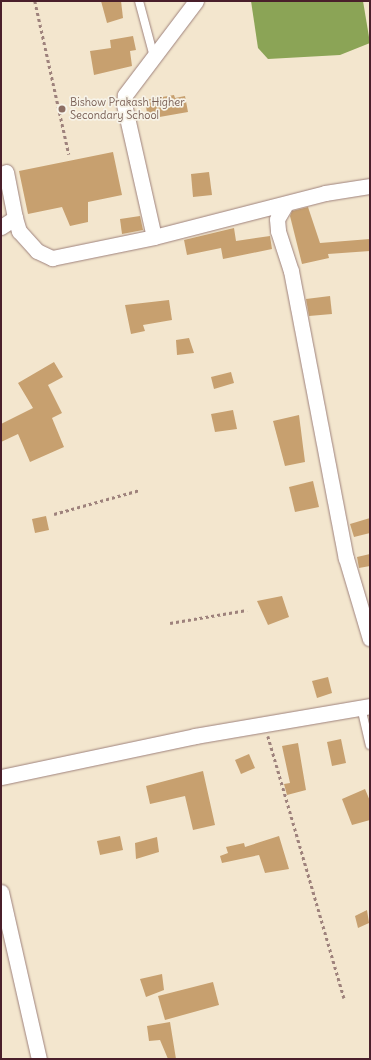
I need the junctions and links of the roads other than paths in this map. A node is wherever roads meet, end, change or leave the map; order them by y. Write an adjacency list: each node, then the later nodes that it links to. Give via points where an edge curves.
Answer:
1 (139, 1): 3 (lane)
2 (196, 1): 3 (street)
3 (154, 58): 11 (street, via 128,89 124,104)
4 (6, 172): 8 (street)
5 (370, 186): 6 (street)
6 (286, 204): 7 (street); 10 (street, via 276,219)
7 (246, 217): 10 (street, via 268,222); 11 (street)
8 (15, 218): 9 (street); 11 (street, via 19,231 38,251 52,258)
9 (1, 227)
10 (280, 236): 12 (street, via 291,271 346,558)
11 (154, 237)
12 (370, 639)
13 (365, 707): 14 (lane); 15 (street, via 195,736)
14 (370, 745)
15 (1, 777)
16 (1, 892): 17 (street)
17 (39, 1059)

